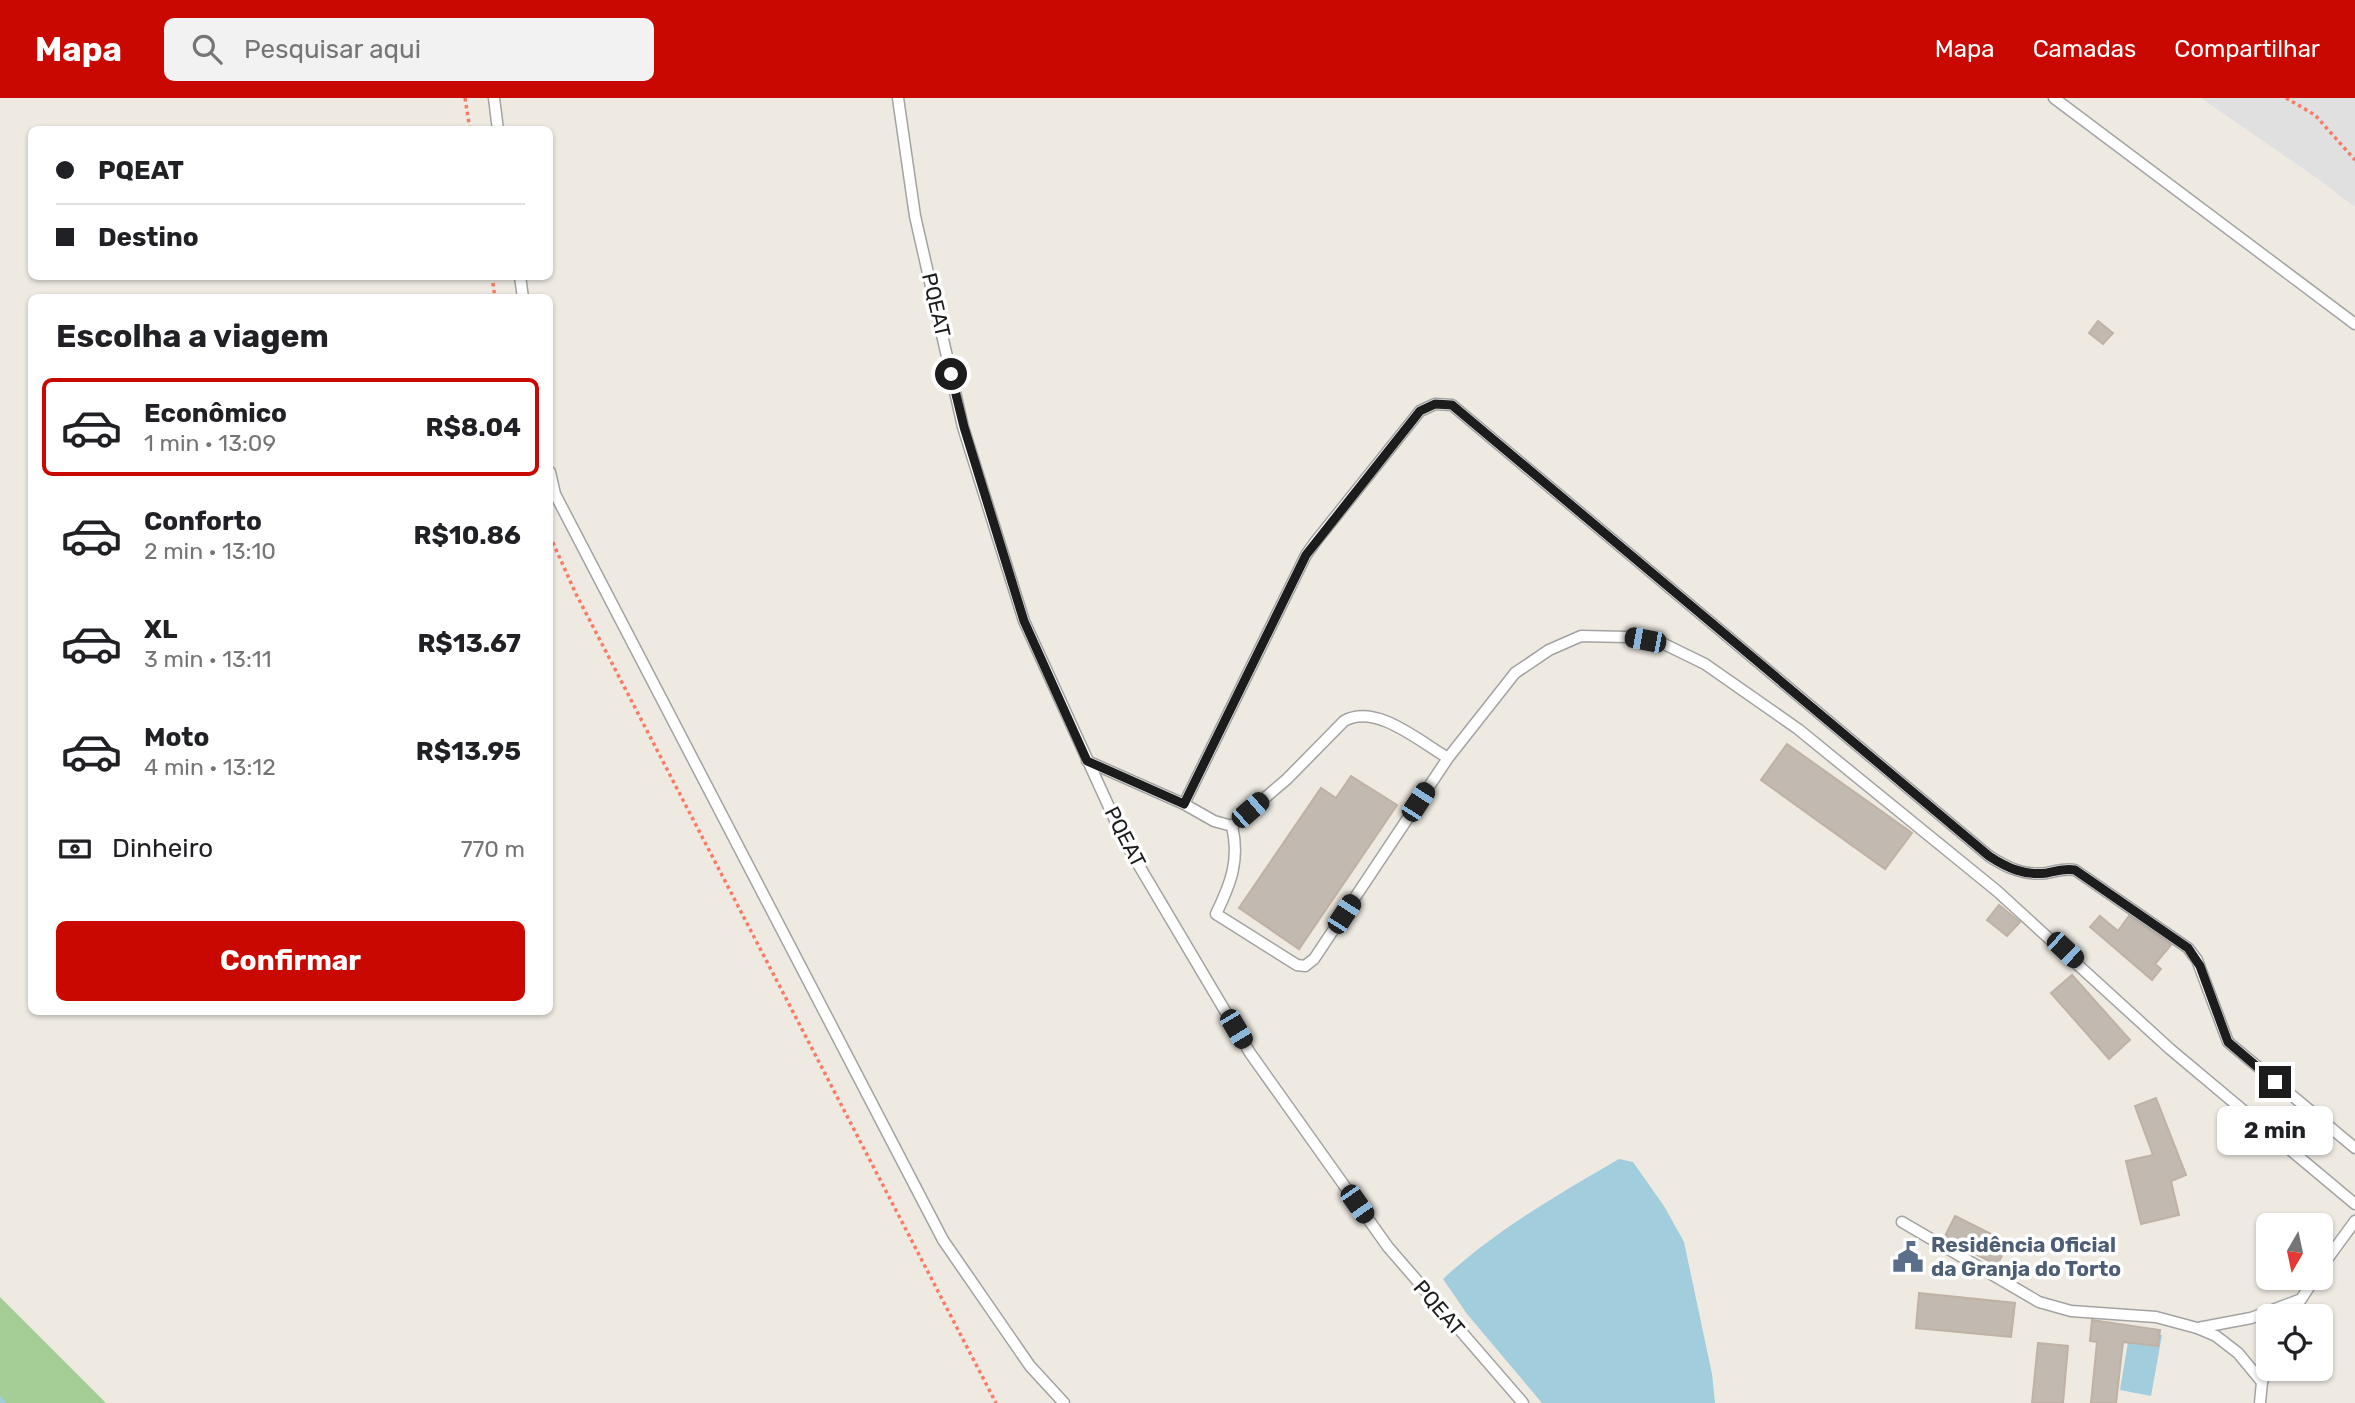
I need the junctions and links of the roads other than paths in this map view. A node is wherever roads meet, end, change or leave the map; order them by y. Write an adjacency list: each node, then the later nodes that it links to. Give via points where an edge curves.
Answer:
1 (494, 98): 4 (lane)
2 (898, 98): 8 (lane, PQEAT, via 915,216 964,427 1024,621)
3 (2054, 98): 5 (lane)
4 (498, 126)
5 (2355, 324)
6 (553, 485): 21 (lane, via 943,1240 1030,1366)
7 (1448, 758): 10 (lane, via 1387,721 1354,716 1343,721 1287,779); 10 (lane, via 1305,967 1216,914 1231,883 1235,842); 12 (lane, via 1516,673 1549,650 1581,636 1662,643 1705,664 1798,729 1997,891 2170,1049)
8 (1087, 761): 9 (lane); 22 (lane, PQEAT, via 1125,842 1250,1053 1388,1247)
9 (1184, 804): 10 (lane); 11 (lane, via 1306,555 1420,411 1435,404 1452,405 1989,856 2020,872 2075,870 2188,948 2200,966 2228,1042)
10 (1231, 826)
11 (2355, 1148)
12 (2355, 1204)
13 (2355, 1221): 15 (lane)
14 (1902, 1222): 19 (lane, via 2039,1302 2071,1311 2156,1317)
15 (2333, 1251)
16 (2306, 1290): 17 (lane)
17 (2299, 1300): 18 (lane); 19 (lane, via 2251,1318)
18 (2297, 1304)
19 (2197, 1328): 20 (lane, via 2227,1343)
20 (2262, 1382): 23 (lane)
21 (1064, 1403)
22 (1523, 1403)
23 (2260, 1403)

